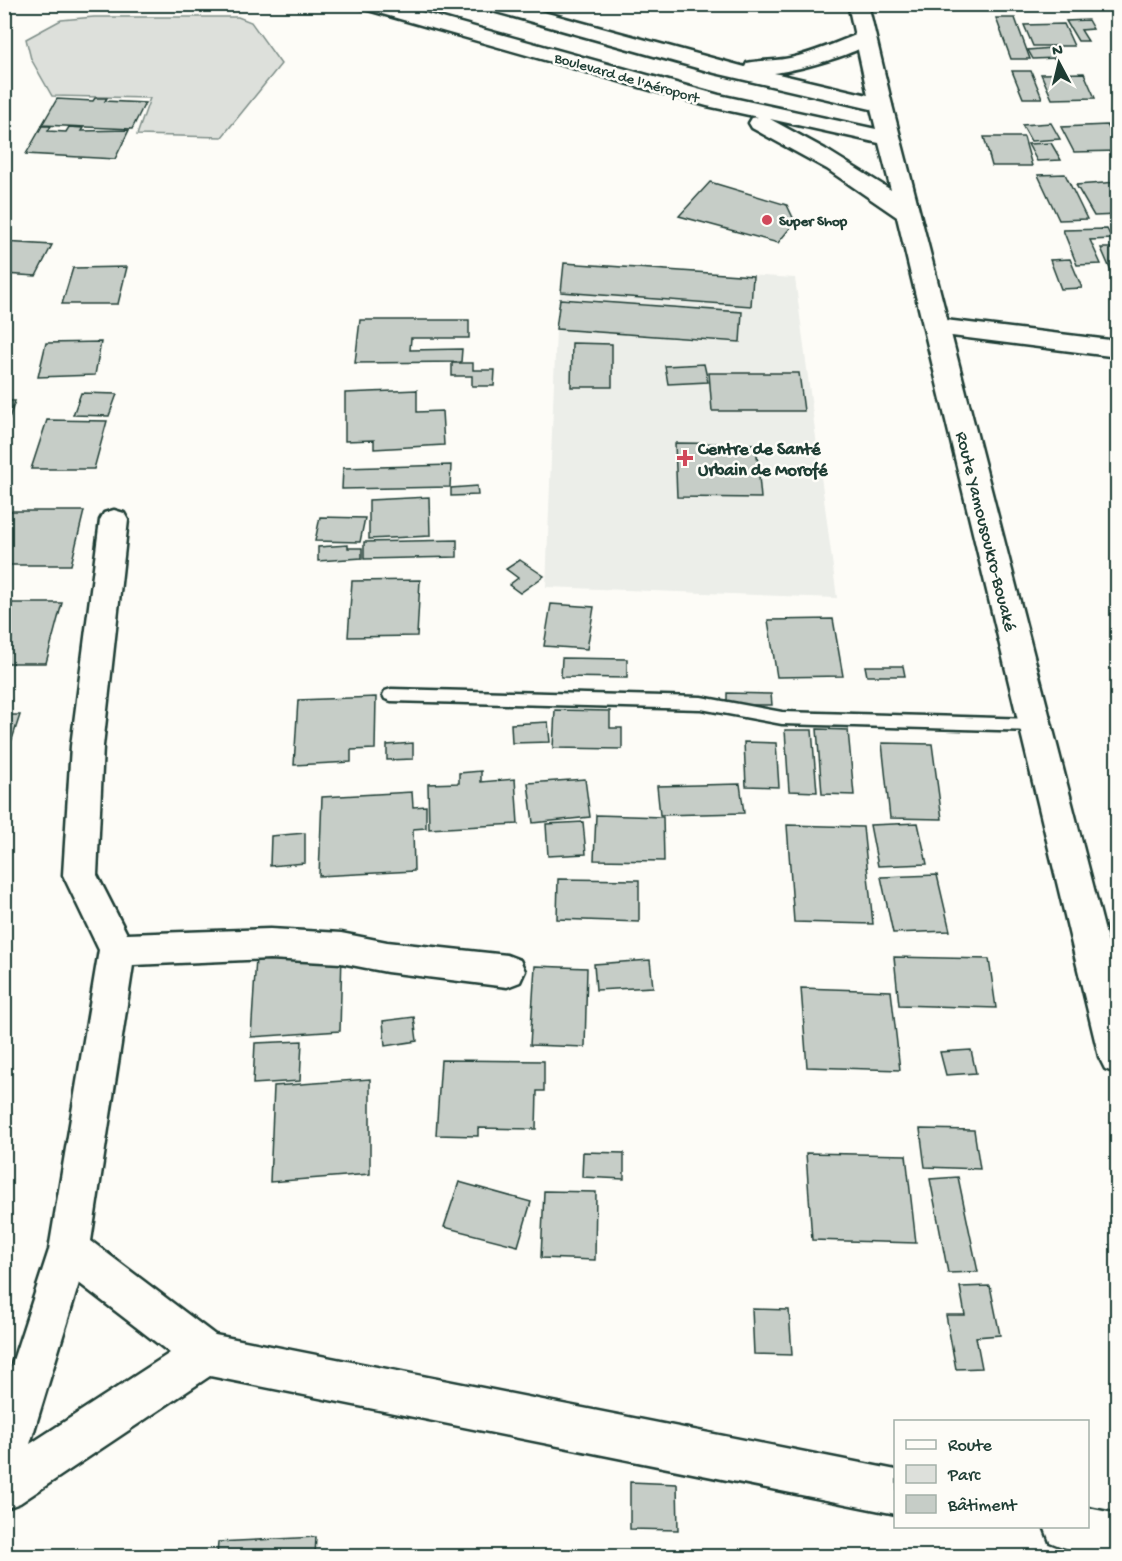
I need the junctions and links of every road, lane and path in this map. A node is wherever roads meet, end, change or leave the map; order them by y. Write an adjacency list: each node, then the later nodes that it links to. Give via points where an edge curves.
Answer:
1 (368, 4): 6 (main road, Boulevard de l'Aéroport)
2 (489, 4): 5 (main road, Boulevard de l'Aéroport)
3 (858, 4): 4 (main road, Route Yamousoukro-Bouaké)
4 (865, 38): 5 (main road, via 776,69); 7 (main road, Route Yamousoukro-Bouaké)
5 (723, 68): 7 (main road, Boulevard de l'Aéroport)
6 (715, 101): 8 (main road, Boulevard de l'Aéroport); 9 (main road, via 813,149)
7 (881, 105): 8 (main road, Route Yamousoukro-Bouaké)
8 (888, 138): 9 (main road, Route Yamousoukro-Bouaké)
9 (907, 213): 10 (main road, Route Yamousoukro-Bouaké)
10 (937, 327): 11 (main road); 14 (main road, Route Yamousoukro-Bouaké)
11 (1118, 349)
12 (114, 520): 15 (main road, via 87,746 80,874)
13 (391, 695): 14 (lane, via 701,702 782,718)
14 (1035, 725): 17 (main road, Route Yamousoukro-Bouaké)
15 (117, 950): 16 (main road, via 294,945); 18 (main road)
16 (507, 971)
17 (1118, 1057)
18 (69, 1250): 19 (main road); 20 (main road)
19 (206, 1354): 21 (main road); 22 (main road)
20 (4, 1458)
21 (4, 1487)
22 (894, 1492)
23 (1071, 1528): 24 (main road)
24 (1118, 1537)

